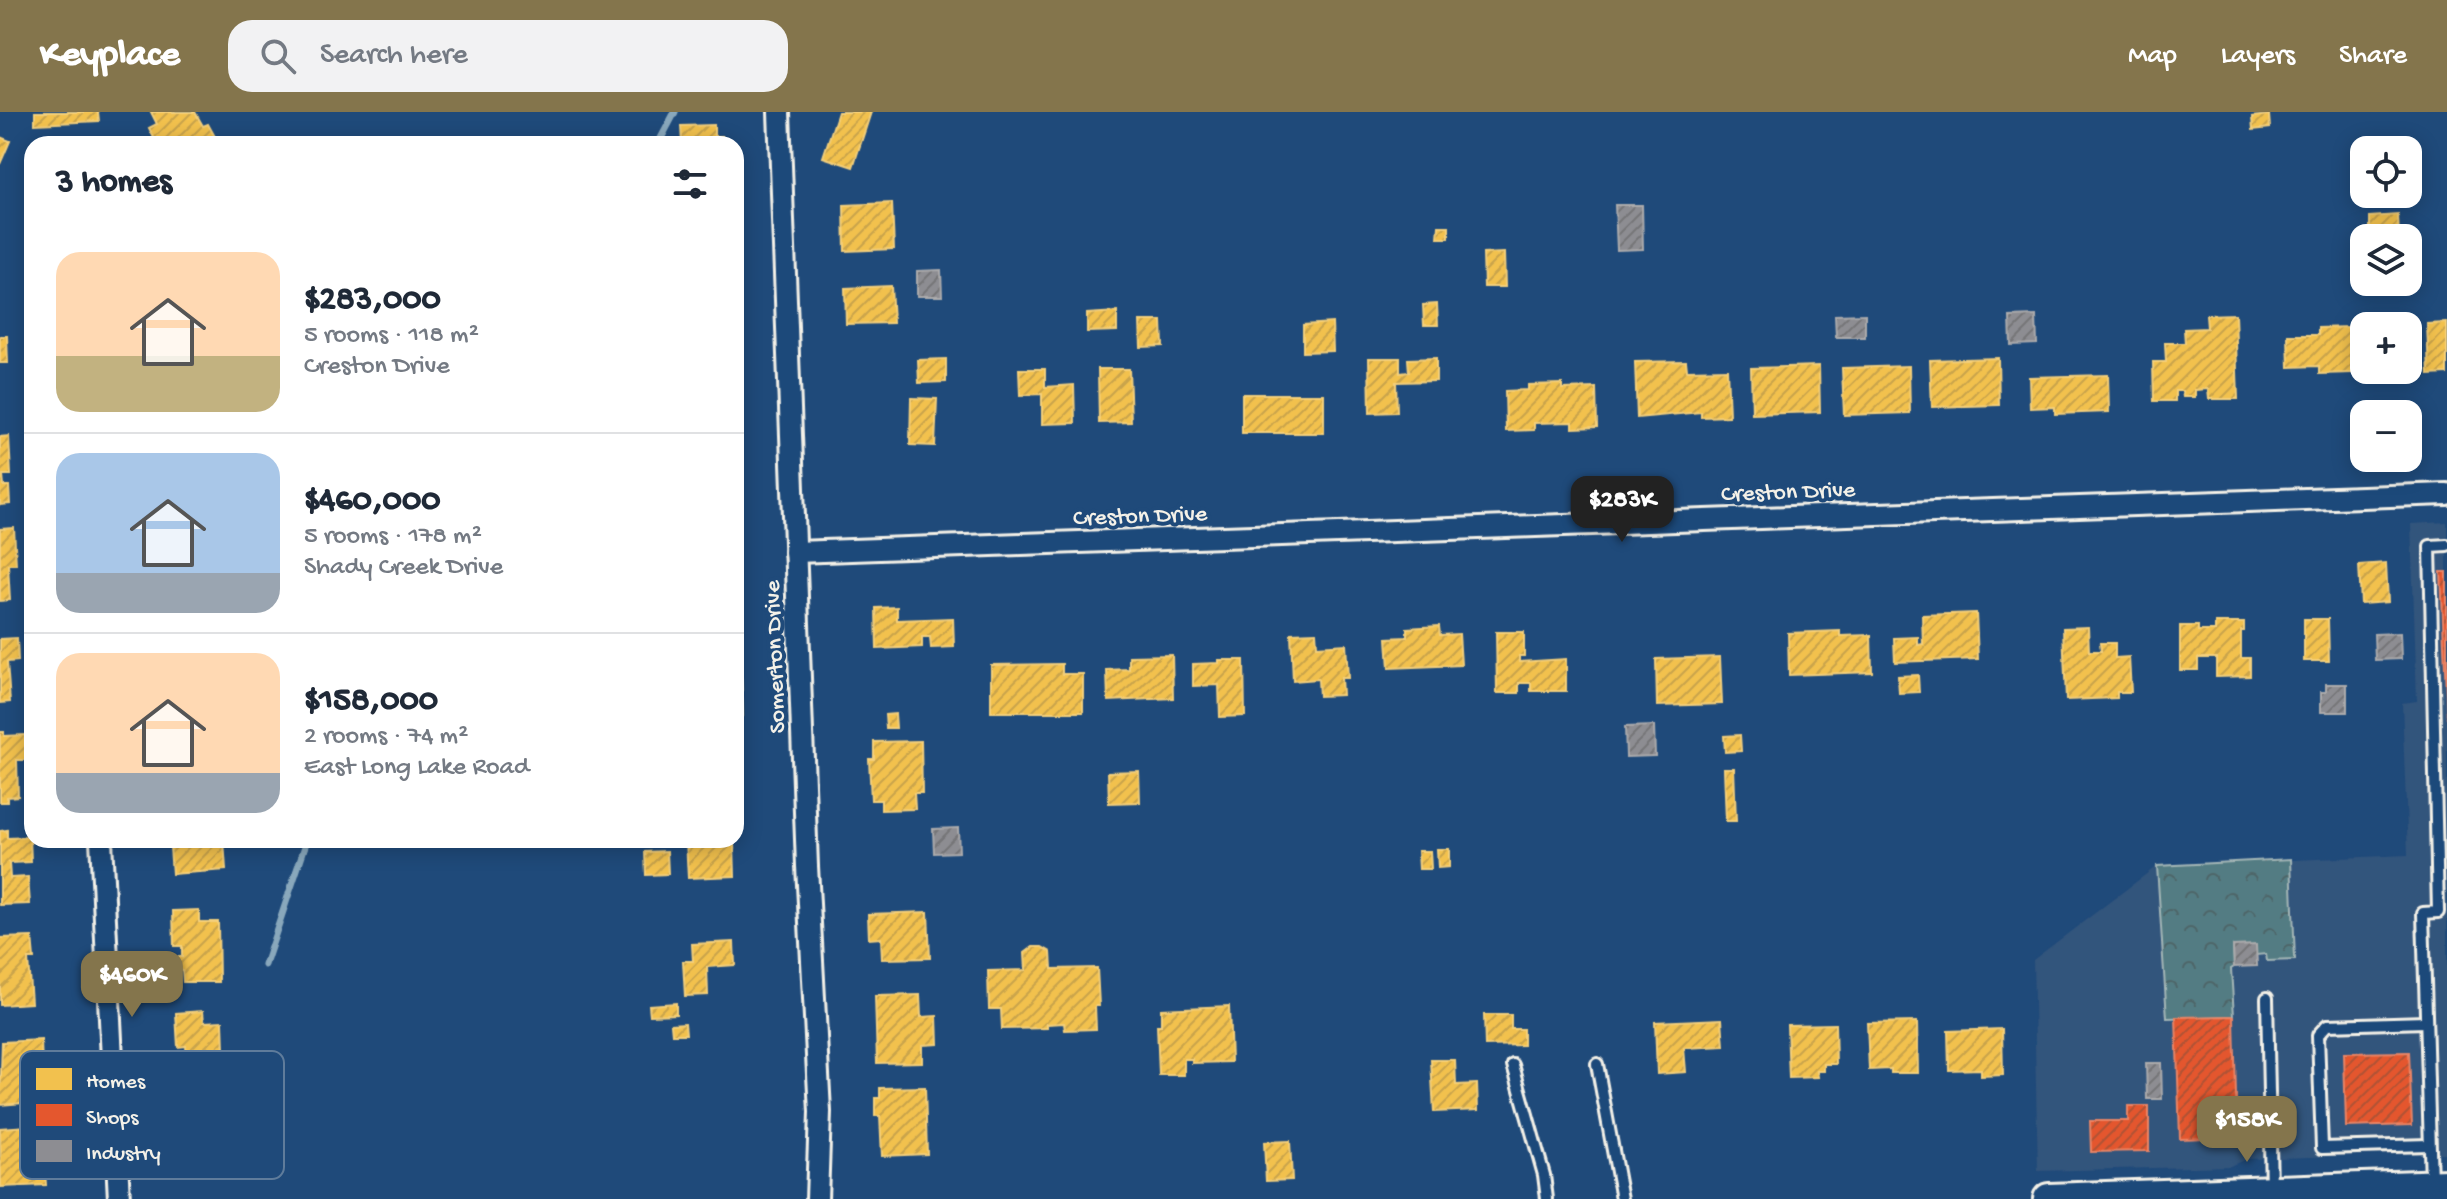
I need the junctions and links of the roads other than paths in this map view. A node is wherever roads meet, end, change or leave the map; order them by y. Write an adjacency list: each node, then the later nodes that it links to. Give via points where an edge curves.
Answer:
1 (779, 112): 4 (street, Somerton Drive)
2 (2447, 494): 4 (street, Creston Drive)
3 (2447, 545): 7 (lane, via 2430,546 2438,912 2423,913)
4 (795, 552): 17 (street, Somerton Drive, via 820,1112)
5 (101, 848): 8 (street)
6 (2267, 998): 14 (lane)
7 (2426, 1022): 11 (lane); 11 (lane, via 2327,1025 2318,1035 2322,1148)
8 (112, 1051)
9 (1597, 1064): 19 (lane)
10 (1513, 1065): 18 (lane)
11 (2429, 1145): 13 (lane)
12 (118, 1179): 16 (street)
13 (2439, 1185): 14 (main road)
14 (2271, 1191): 15 (main road)
15 (2116, 1197): 20 (main road)
16 (119, 1199)
17 (817, 1199)
18 (1547, 1199)
19 (1622, 1199)
20 (2049, 1199)

